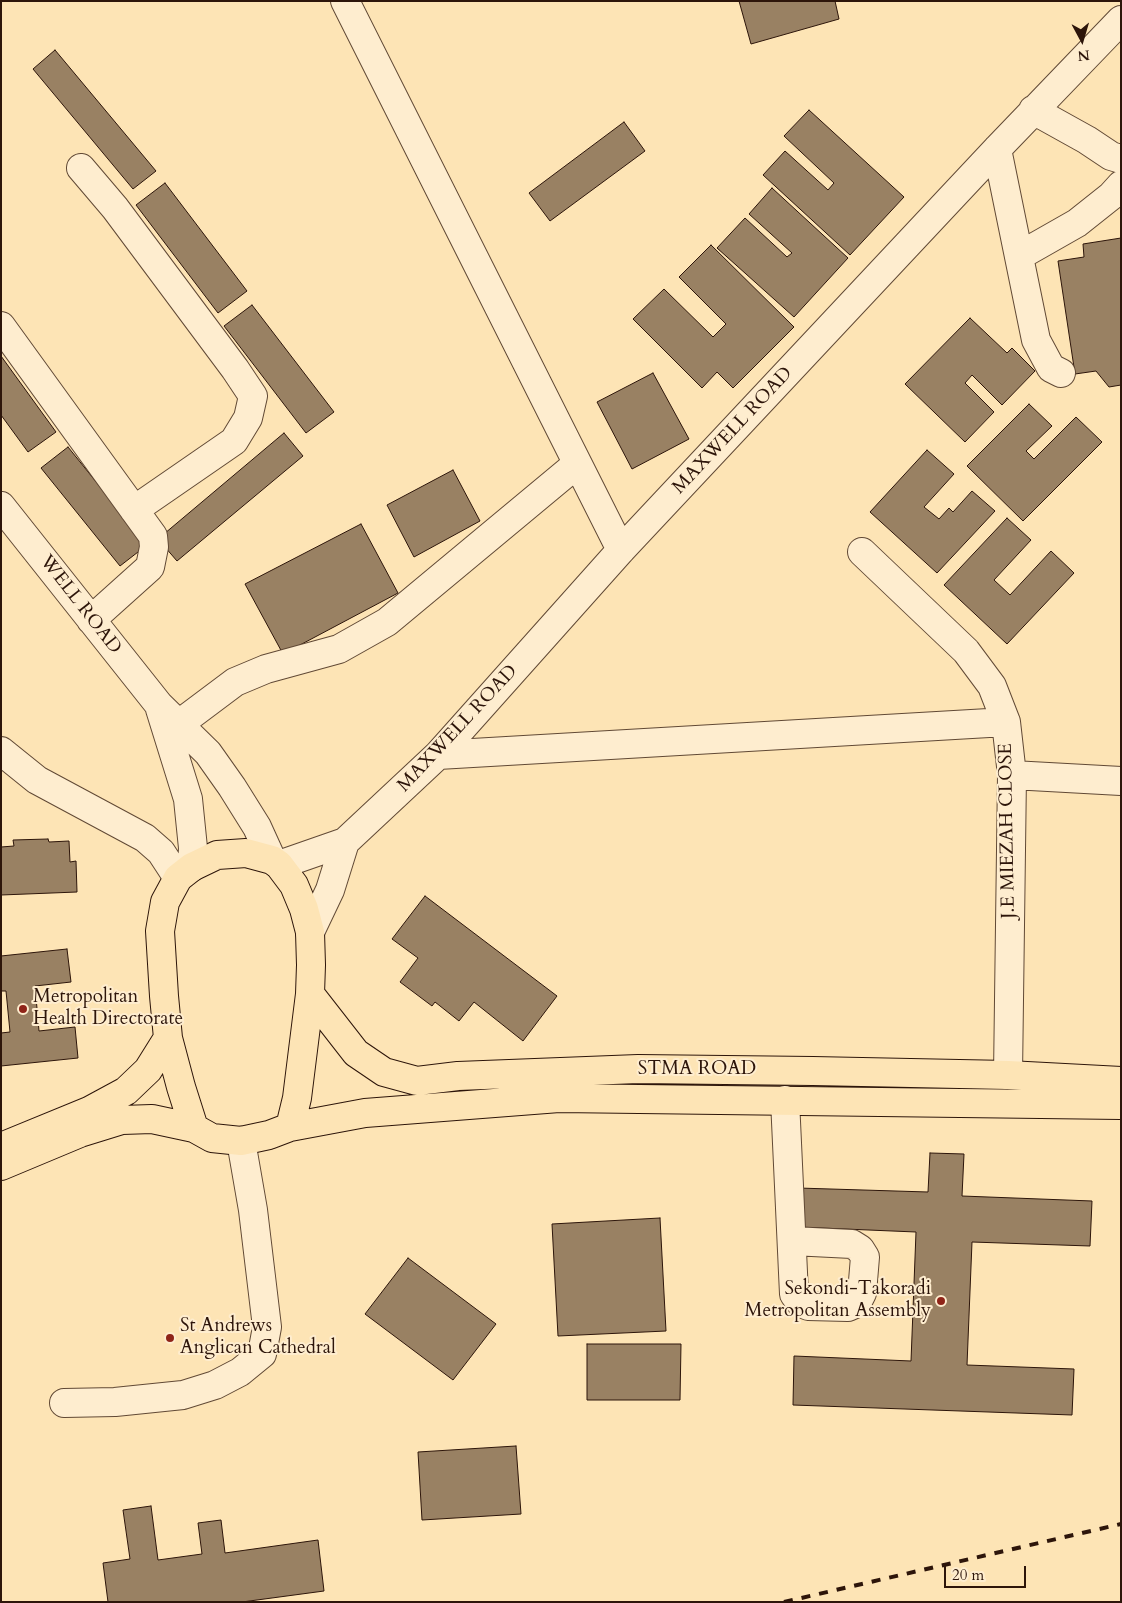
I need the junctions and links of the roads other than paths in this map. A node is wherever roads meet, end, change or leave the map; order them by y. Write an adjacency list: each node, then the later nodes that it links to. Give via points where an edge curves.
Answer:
1 (345, 1): 11 (street)
2 (1121, 20): 3 (street, MAXWELL ROAD)
3 (1033, 110): 4 (street, MAXWELL ROAD); 5 (street)
4 (997, 149): 8 (street); 14 (street, MAXWELL ROAD)
5 (1121, 159)
6 (81, 168): 13 (street, via 115,208 253,396 248,418 234,442)
7 (1121, 185): 8 (street, via 1077,223)
8 (1019, 256): 10 (street, via 1036,340 1051,368)
9 (1, 326): 13 (street)
10 (1061, 374)
11 (577, 464): 14 (street); 19 (street, via 387,622 339,649 266,669 236,682)
12 (1, 506): 16 (street, WELL ROAD)
13 (134, 510): 16 (street, via 153,536 150,567)
14 (621, 550): 21 (street, MAXWELL ROAD)
15 (862, 552): 18 (street, J.E MIEZAH CLOSE, via 966,651 992,686)
16 (91, 620): 17 (street, WELL ROAD)
17 (159, 705): 19 (street, WELL ROAD); 26 (street, WELL ROAD, via 188,799 193,848)
18 (1006, 722): 21 (street); 22 (street, J.E MIEZAH CLOSE)
19 (179, 724): 25 (street, WELL ROAD, via 208,753 232,787)
20 (2, 753): 26 (street, via 37,780 145,838)
21 (438, 755): 24 (street, MAXWELL ROAD)
22 (1012, 775): 23 (street); 30 (street, J.E MIEZAH CLOSE)
23 (1121, 781)
24 (345, 842): 25 (street, MAXWELL ROAD); 27 (street, MAXWELL ROAD, via 330,890)
25 (276, 862): 26 (main road, via 246,853 217,855); 27 (main road, via 294,885)
26 (186, 872): 29 (main road, via 165,902 160,931)
27 (310, 932): 28 (main road)
28 (310, 994): 30 (main road, STMA ROAD, via 356,1053 384,1072 417,1081 458,1076 638,1070); 34 (main road, via 297,1098)
29 (168, 1038): 35 (main road); 37 (main road, via 148,1070 126,1091 89,1111)
30 (1008, 1075): 31 (main road, STMA ROAD)
31 (1121, 1081)
32 (785, 1100): 33 (main road, STMA ROAD); 34 (main road, STMA ROAD, via 558,1098 365,1113); 39 (street)
33 (1121, 1105)
34 (290, 1127): 36 (main road, STMA ROAD)
35 (194, 1128): 36 (main road, STMA ROAD, via 212,1138); 38 (main road, STMA ROAD, via 152,1119 122,1120 80,1133)
36 (241, 1141): 40 (street, via 267,1327 262,1354 240,1372 215,1385 183,1395)
37 (1, 1147)
38 (1, 1166)
39 (792, 1241)
40 (64, 1403)

